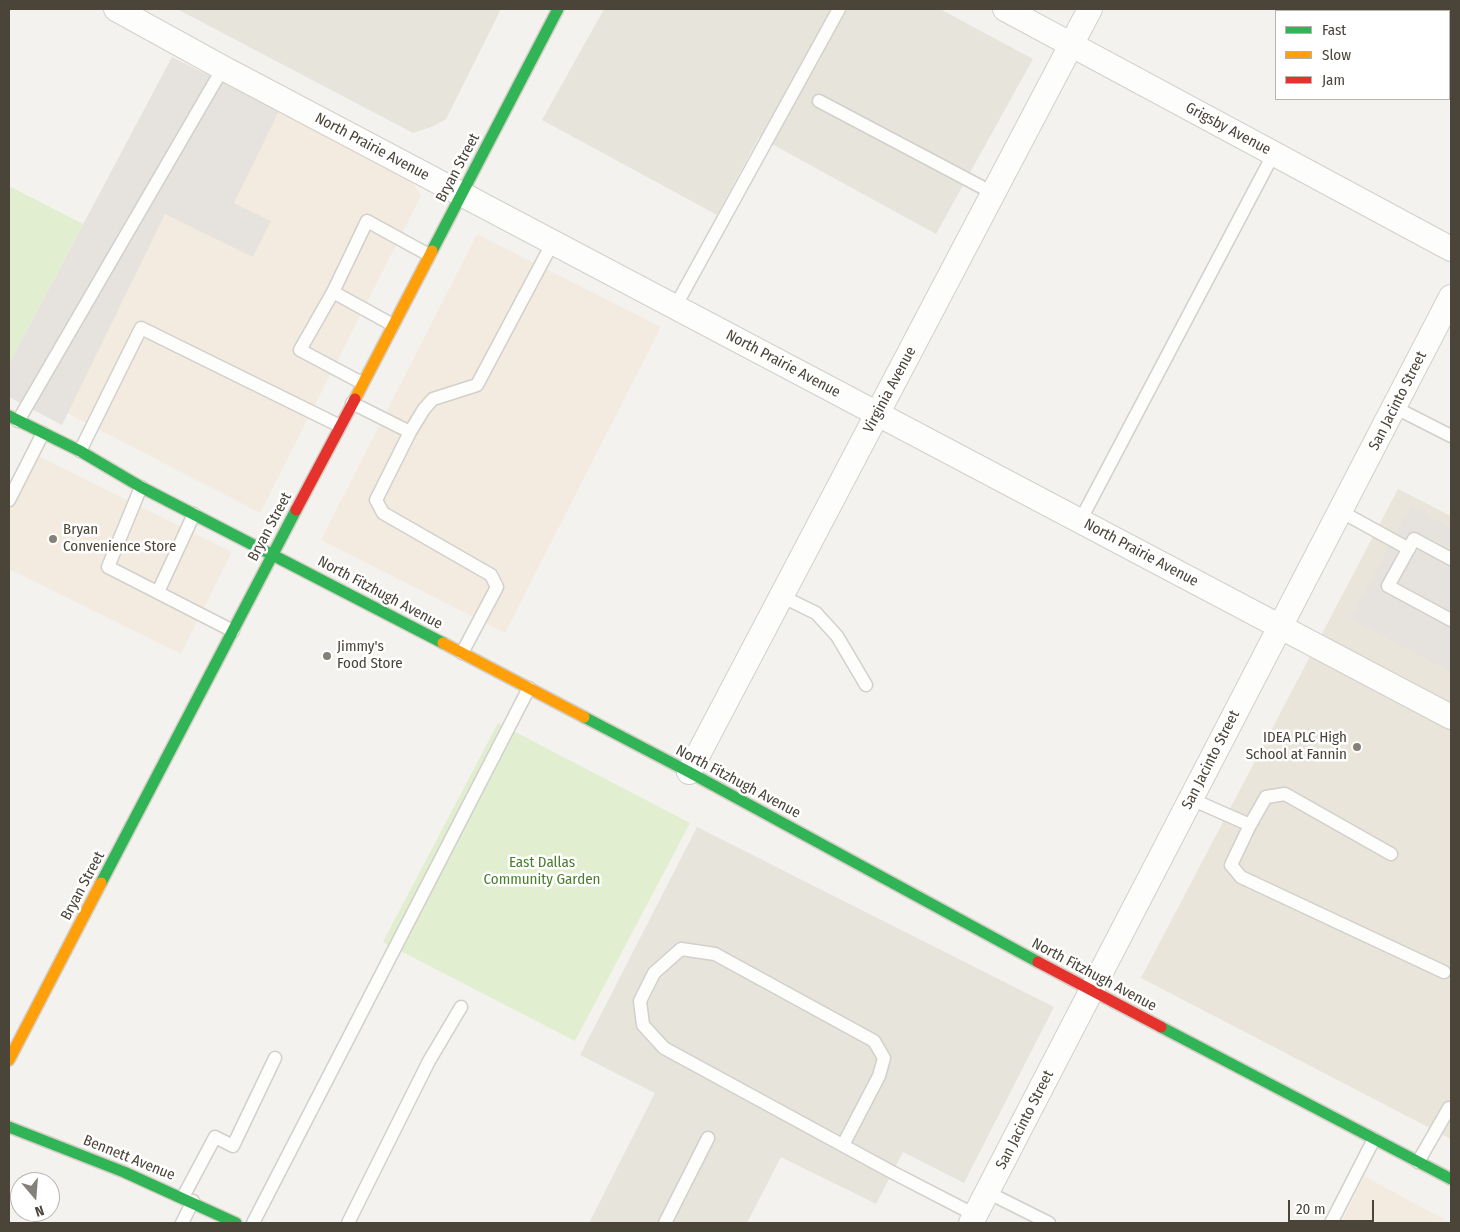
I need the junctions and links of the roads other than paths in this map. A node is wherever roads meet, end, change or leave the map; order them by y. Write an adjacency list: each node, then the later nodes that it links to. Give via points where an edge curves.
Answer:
1 (116, 9): 7 (street, North Prairie Avenue)
2 (558, 9): 11 (street, Bryan Street)
3 (839, 9): 17 (lane)
4 (1004, 9): 6 (street, Grigsby Avenue)
5 (1090, 9): 6 (street, Virginia Avenue)
6 (1072, 45): 9 (street, Grigsby Avenue); 10 (street, Virginia Avenue)
7 (223, 68): 11 (street, North Prairie Avenue); 23 (lane)
8 (819, 101): 10 (lane)
9 (1274, 153): 13 (street, Grigsby Avenue); 33 (lane)
10 (994, 193): 22 (street, Virginia Avenue)
11 (461, 194): 12 (street, North Prairie Avenue); 14 (street, Bryan Street)
12 (553, 242): 17 (street, North Prairie Avenue); 25 (lane, via 477,385 433,399)
13 (1451, 248)
14 (429, 255): 15 (lane, via 367,221); 18 (street, Bryan Street)
15 (333, 292): 18 (lane); 19 (lane, via 300,350)
16 (1451, 297): 21 (street, San Jacinto Street)
17 (675, 307): 22 (street, North Prairie Avenue)
18 (393, 325): 19 (street, Bryan Street)
19 (362, 383): 20 (street, Bryan Street)
20 (352, 403): 24 (street, Bryan Street); 25 (lane)
21 (1394, 407): 27 (lane); 31 (street, San Jacinto Street)
22 (877, 414): 33 (street, North Prairie Avenue); 38 (street, Virginia Avenue)
23 (13, 418): 26 (street, North Fitzhugh Avenue)
24 (340, 426): 28 (lane, via 141,328); 35 (street, Bryan Street)
25 (410, 432): 42 (lane, via 376,500 383,514 491,575 497,587)
26 (43, 433): 28 (street, North Fitzhugh Avenue); 30 (lane)
27 (1451, 436)
28 (80, 452): 29 (street, North Fitzhugh Avenue)
29 (141, 487): 32 (street, North Fitzhugh Avenue); 37 (lane, via 108,567)
30 (9, 500)
31 (1340, 511): 34 (lane); 40 (street, San Jacinto Street)
32 (194, 514): 35 (street, North Fitzhugh Avenue); 37 (lane)
33 (1080, 520): 40 (street, North Prairie Avenue)
34 (1409, 549): 36 (lane, via 1414,539); 39 (lane, via 1388,586)
35 (273, 554): 41 (street, Bryan Street); 42 (street, North Fitzhugh Avenue)
36 (1451, 559)
37 (158, 592): 41 (lane)
38 (781, 596): 43 (lane, via 816,613 837,636); 46 (street, Virginia Avenue)
39 (1451, 620)
40 (1280, 627): 45 (street, North Prairie Avenue); 47 (street, San Jacinto Street)
41 (233, 631): 54 (street, Bryan Street)
42 (462, 653): 44 (street, North Fitzhugh Avenue)
43 (866, 685)
44 (528, 688): 46 (street, North Fitzhugh Avenue); 67 (lane)
45 (1451, 717)
46 (689, 772): 51 (street, North Fitzhugh Avenue)
47 (1191, 799): 48 (lane); 51 (street, San Jacinto Street)
48 (1250, 825): 49 (lane, via 1266,797 1285,794); 50 (lane, via 1232,865 1241,877)
49 (1392, 854)
50 (1444, 972)
51 (1092, 991): 58 (street, North Fitzhugh Avenue); 62 (street, San Jacinto Street)
52 (461, 1007): 68 (lane, via 429,1061)
53 (274, 1058): 63 (lane, via 233,1146 215,1137)
54 (9, 1060)
55 (1451, 1109): 60 (lane)
56 (9, 1127): 63 (street, Bennett Avenue)
57 (708, 1138): 69 (lane)
58 (1374, 1139): 60 (street, North Fitzhugh Avenue); 71 (lane)
59 (842, 1145): 59 (lane, via 664,1048 643,1025 640,1001 654,973 681,949 715,954 874,1041 884,1058 879,1076); 64 (lane)
60 (1418, 1162): 61 (street, North Fitzhugh Avenue)
61 (1451, 1179)
62 (987, 1192): 64 (street, San Jacinto Street); 70 (lane)
63 (188, 1199): 65 (lane); 66 (street, Bennett Avenue)
64 (973, 1219)
65 (182, 1223)
66 (236, 1223)
67 (253, 1223)
68 (348, 1223)
69 (665, 1223)
70 (1049, 1223)
71 (1331, 1223)

